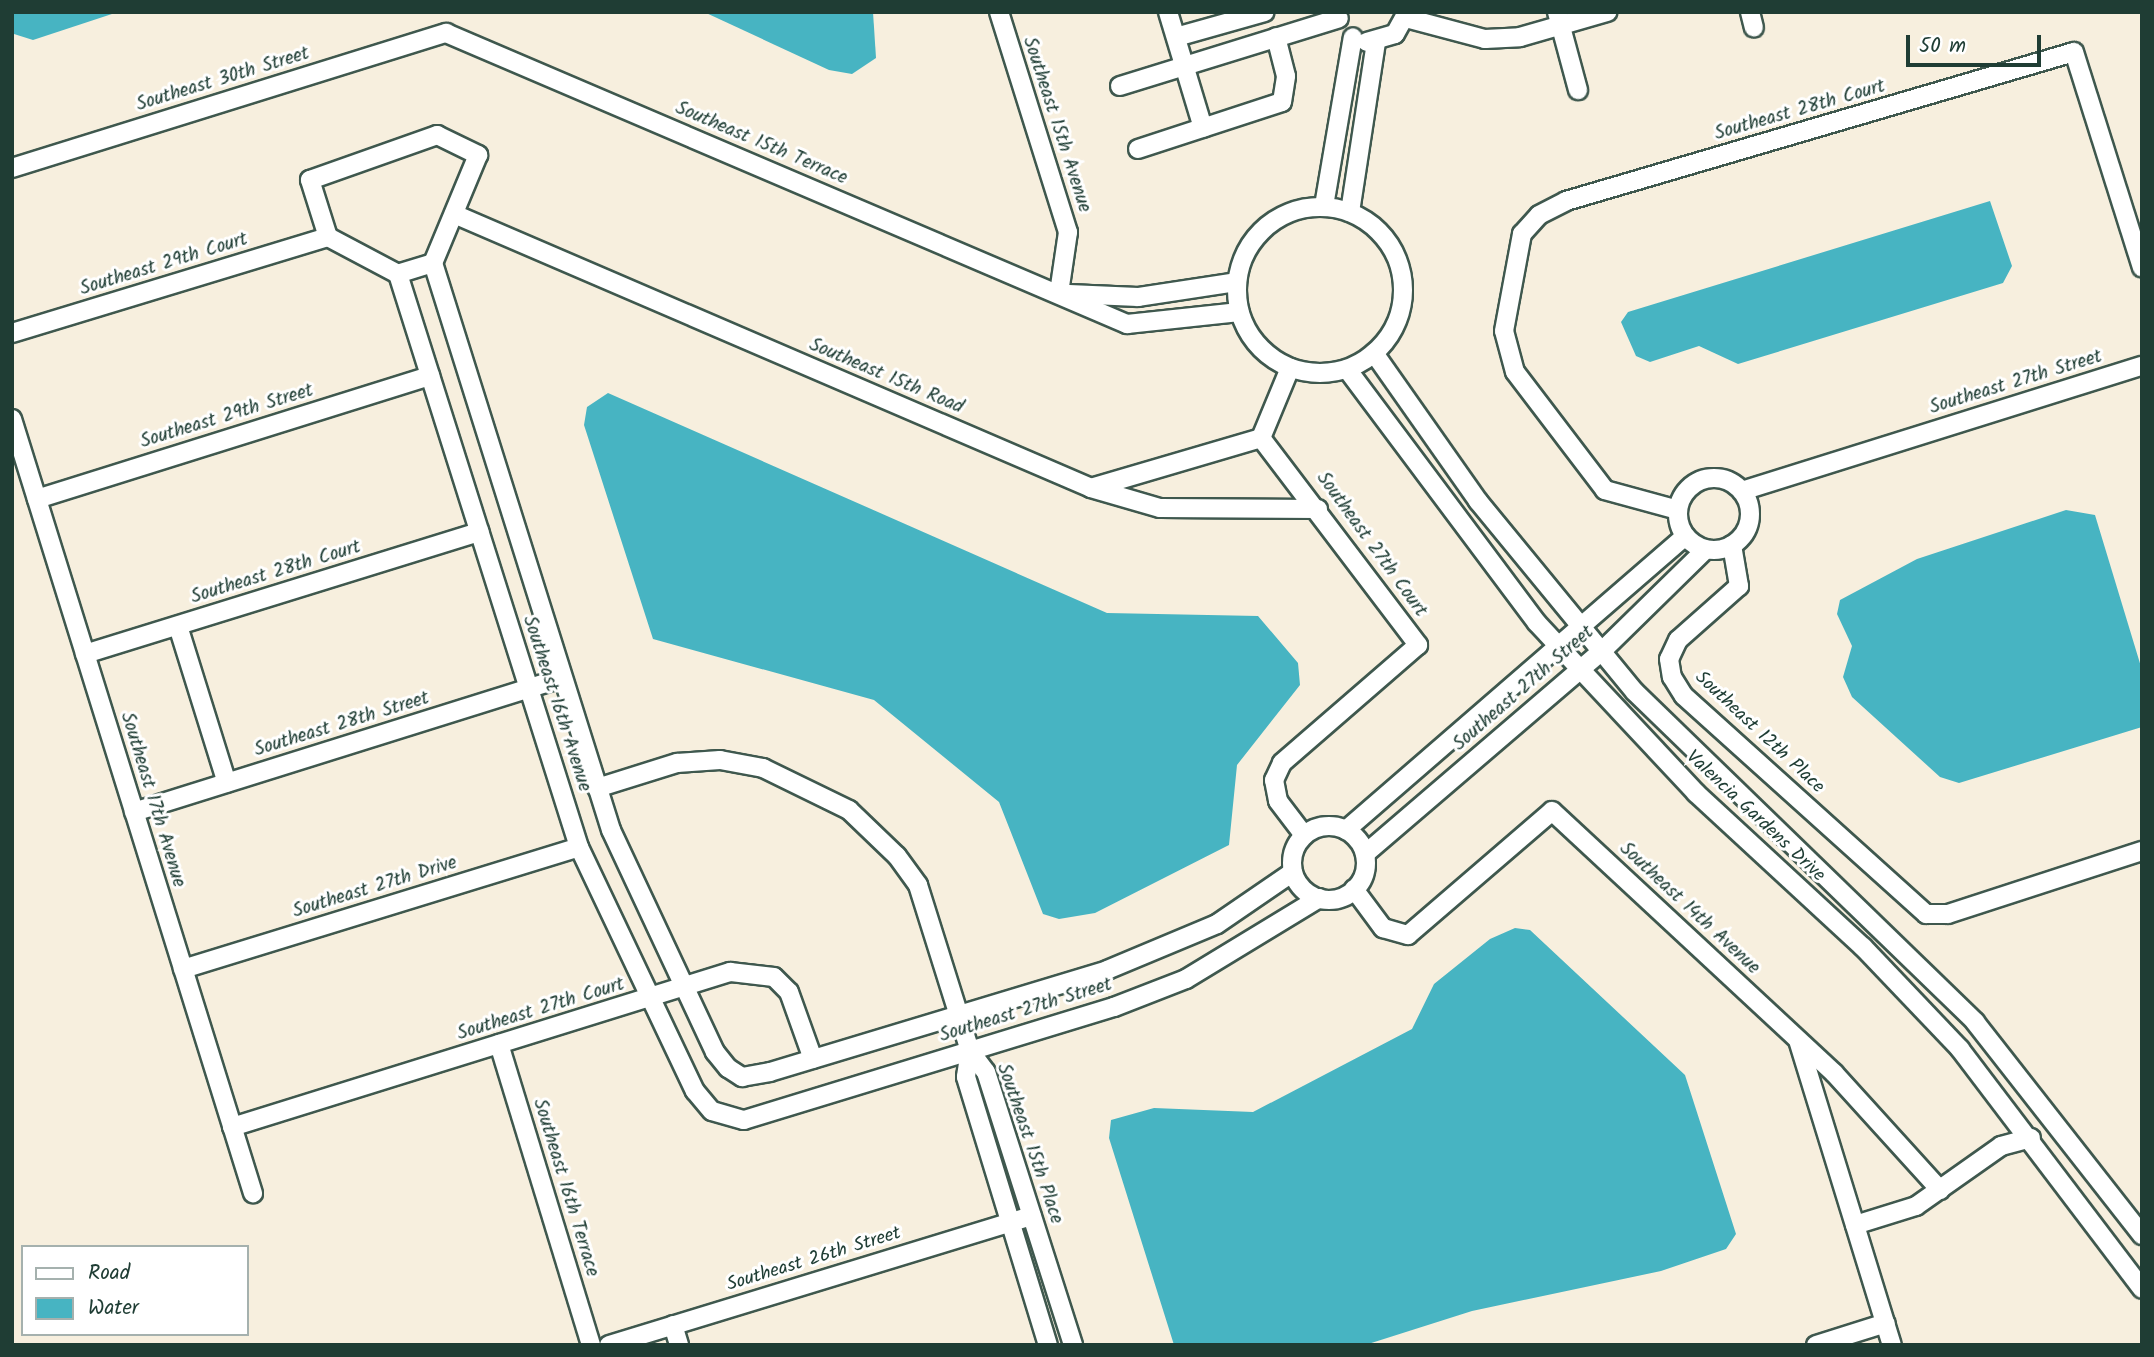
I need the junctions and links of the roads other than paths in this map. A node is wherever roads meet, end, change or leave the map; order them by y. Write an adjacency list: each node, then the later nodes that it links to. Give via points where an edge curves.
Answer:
1 (999, 12): 27 (street, Southeast 15th Avenue, via 1068,232)
2 (1168, 12): 9 (street)
3 (1265, 12): 9 (street)
4 (1607, 12): 7 (street)
5 (1338, 15): 10 (street); 11 (street)
6 (1407, 15): 7 (street, via 1485,39); 12 (street, via 1395,34)
7 (1558, 19): 15 (street)
8 (446, 33): 18 (street, Southeast 30th Street); 27 (street, Southeast 15th Terrace)
9 (1176, 37): 13 (street)
10 (1276, 37): 13 (street); 16 (street, via 1286,76 1282,102)
11 (1353, 37): 12 (street); 19 (street)
12 (1377, 43): 20 (street)
13 (1185, 66): 14 (street); 16 (street)
14 (1120, 86)
15 (1578, 90)
16 (1203, 128): 17 (street)
17 (1138, 149)
18 (12, 168)
19 (1324, 206): 20 (street); 26 (street, via 1275,219 1256,236)
20 (1350, 212): 32 (street, via 1389,242 1402,276 1400,312)
21 (454, 214): 22 (street, via 478,155 437,135 310,180); 23 (street); 39 (street, Southeast 15th Road)
22 (328, 237): 25 (street); 31 (street, Southeast 29th Court)
23 (433, 263): 25 (street); 54 (street, Southeast 16th Avenue)
24 (2142, 268): 43 (street, Southeast 28th Court, via 2074,52 1566,201 1539,215 1522,234 1504,331 1515,372 1605,490)
25 (398, 274): 36 (street, Southeast 16th Avenue)
26 (1237, 282): 28 (street, Southeast 15th Terrace); 29 (street)
27 (1059, 293): 28 (street, Southeast 15th Terrace); 30 (street, Southeast 15th Terrace)
28 (1138, 297): 30 (street)
29 (1239, 313): 30 (street); 34 (street, via 1250,336)
30 (1127, 324)
31 (12, 333)
32 (1374, 353): 35 (street); 48 (street, Valencia Gardens Drive, via 1478,501)
33 (2142, 366): 40 (street, Southeast 27th Street)
34 (1290, 368): 35 (street); 38 (street)
35 (1347, 369): 50 (street, Valencia Gardens Drive)
36 (430, 376): 41 (street, Southeast 29th Street); 44 (street, Southeast 16th Avenue)
37 (12, 419): 41 (street, Southeast 17th Avenue)
38 (1261, 438): 39 (street); 42 (street, Southeast 27th Court)
39 (1091, 488): 42 (street, Southeast 15th Road, via 1160,508)
40 (1742, 491): 43 (street, via 1710,478 1688,489); 46 (street, via 1748,526)
41 (37, 499): 52 (street, Southeast 17th Avenue)
42 (1318, 509): 62 (street, Southeast 27th Court, via 1418,645 1282,763 1274,780 1278,801)
43 (1678, 510): 45 (street)
44 (480, 532): 49 (street, Southeast 28th Court); 55 (street, Southeast 16th Avenue)
45 (1685, 536): 47 (street); 48 (street, Southeast 27th Street)
46 (1732, 545): 47 (street); 64 (street, Southeast 12th Place, via 1739,586 1678,640 1669,659 1672,677 1684,696 1926,914 1948,914)
47 (1706, 549): 51 (street, Southeast 27th Street)
48 (1578, 624): 50 (street, Southeast 27th Street); 51 (street, Valencia Gardens Drive)
49 (177, 626): 52 (street, Southeast 28th Court); 56 (street)
50 (1556, 644): 53 (street, Valencia Gardens Drive); 58 (street, Southeast 27th Street)
51 (1601, 652): 53 (street, Southeast 27th Street); 86 (street, Valencia Gardens Drive, via 1975,1022)
52 (85, 654): 59 (street, Southeast 17th Avenue)
53 (1579, 670): 60 (street, Southeast 27th Street); 80 (street, Valencia Gardens Drive, via 1696,793 1863,947 1975,1066)
54 (562, 678): 55 (street, Southeast 28th Street); 57 (street, Southeast 16th Avenue)
55 (529, 688): 56 (street, Southeast 28th Street); 63 (street, Southeast 16th Avenue)
56 (227, 783): 59 (street, Southeast 28th Street)
57 (597, 788): 70 (street, Southeast 16th Avenue); 72 (street, via 677,763 720,760 795,778 849,810 918,885)
58 (1377, 802): 60 (street); 61 (street, Southeast 27th Street)
59 (134, 812): 69 (street, Southeast 17th Avenue)
60 (1397, 826): 65 (street, Southeast 27th Street)
61 (1346, 830): 62 (street, via 1325,826); 65 (street)
62 (1304, 835): 66 (street, via 1294,852)
63 (579, 847): 69 (street, Southeast 27th Drive); 71 (street, Southeast 16th Avenue)
64 (2142, 851)
65 (1365, 854): 67 (street, via 1364,873)
66 (1293, 872): 68 (street); 72 (street, Southeast 27th Street, via 1217,924 1153,954)
67 (1354, 890): 68 (street); 73 (street, Southeast 14th Avenue, via 1383,928 1408,935 1552,811)
68 (1318, 898): 75 (street, Southeast 27th Street, via 1186,979)
69 (183, 969): 79 (street, Southeast 17th Avenue)
70 (684, 986): 71 (street, Southeast 27th Court); 76 (street, Southeast 27th Court, via 730,972 774,977 789,992); 77 (street, Southeast 16th Avenue, via 715,1052)
71 (651, 998): 74 (street, Southeast 27th Court); 78 (street, Southeast 16th Avenue, via 695,1091)
72 (959, 1015): 75 (street); 76 (street, Southeast 27th Street)
73 (1798, 1039): 81 (street, Southeast 14th Avenue); 85 (street)
74 (499, 1044): 79 (street, Southeast 27th Court); 90 (street, Southeast 16th Terrace)
75 (970, 1051): 78 (street, Southeast 27th Street); 83 (street, Southeast 15th Place, via 986,1072); 84 (street, Southeast 15th Place, via 966,1077)
76 (813, 1059): 77 (street, Southeast 27th Street)
77 (742, 1077)
78 (727, 1120)
79 (232, 1126): 82 (street, Southeast 17th Avenue)
80 (2031, 1138): 81 (street, via 1993,1152); 87 (street, Valencia Gardens Drive)
81 (1940, 1190): 85 (street, via 1916,1206)
82 (253, 1193)
83 (1032, 1216): 84 (street, Southeast 26th Street); 94 (street, Southeast 15th Place)
84 (1010, 1222): 89 (street, Southeast 26th Street); 93 (street, Southeast 15th Place)
85 (1855, 1225): 88 (street)
86 (2142, 1235)
87 (2142, 1289)
88 (1886, 1324): 95 (street); 96 (street)
89 (673, 1325): 91 (street, Southeast 26th Street); 92 (street)
90 (591, 1345)
91 (609, 1345)
92 (679, 1345)
93 (1048, 1345)
94 (1073, 1345)
95 (1816, 1345)
96 (1892, 1345)

